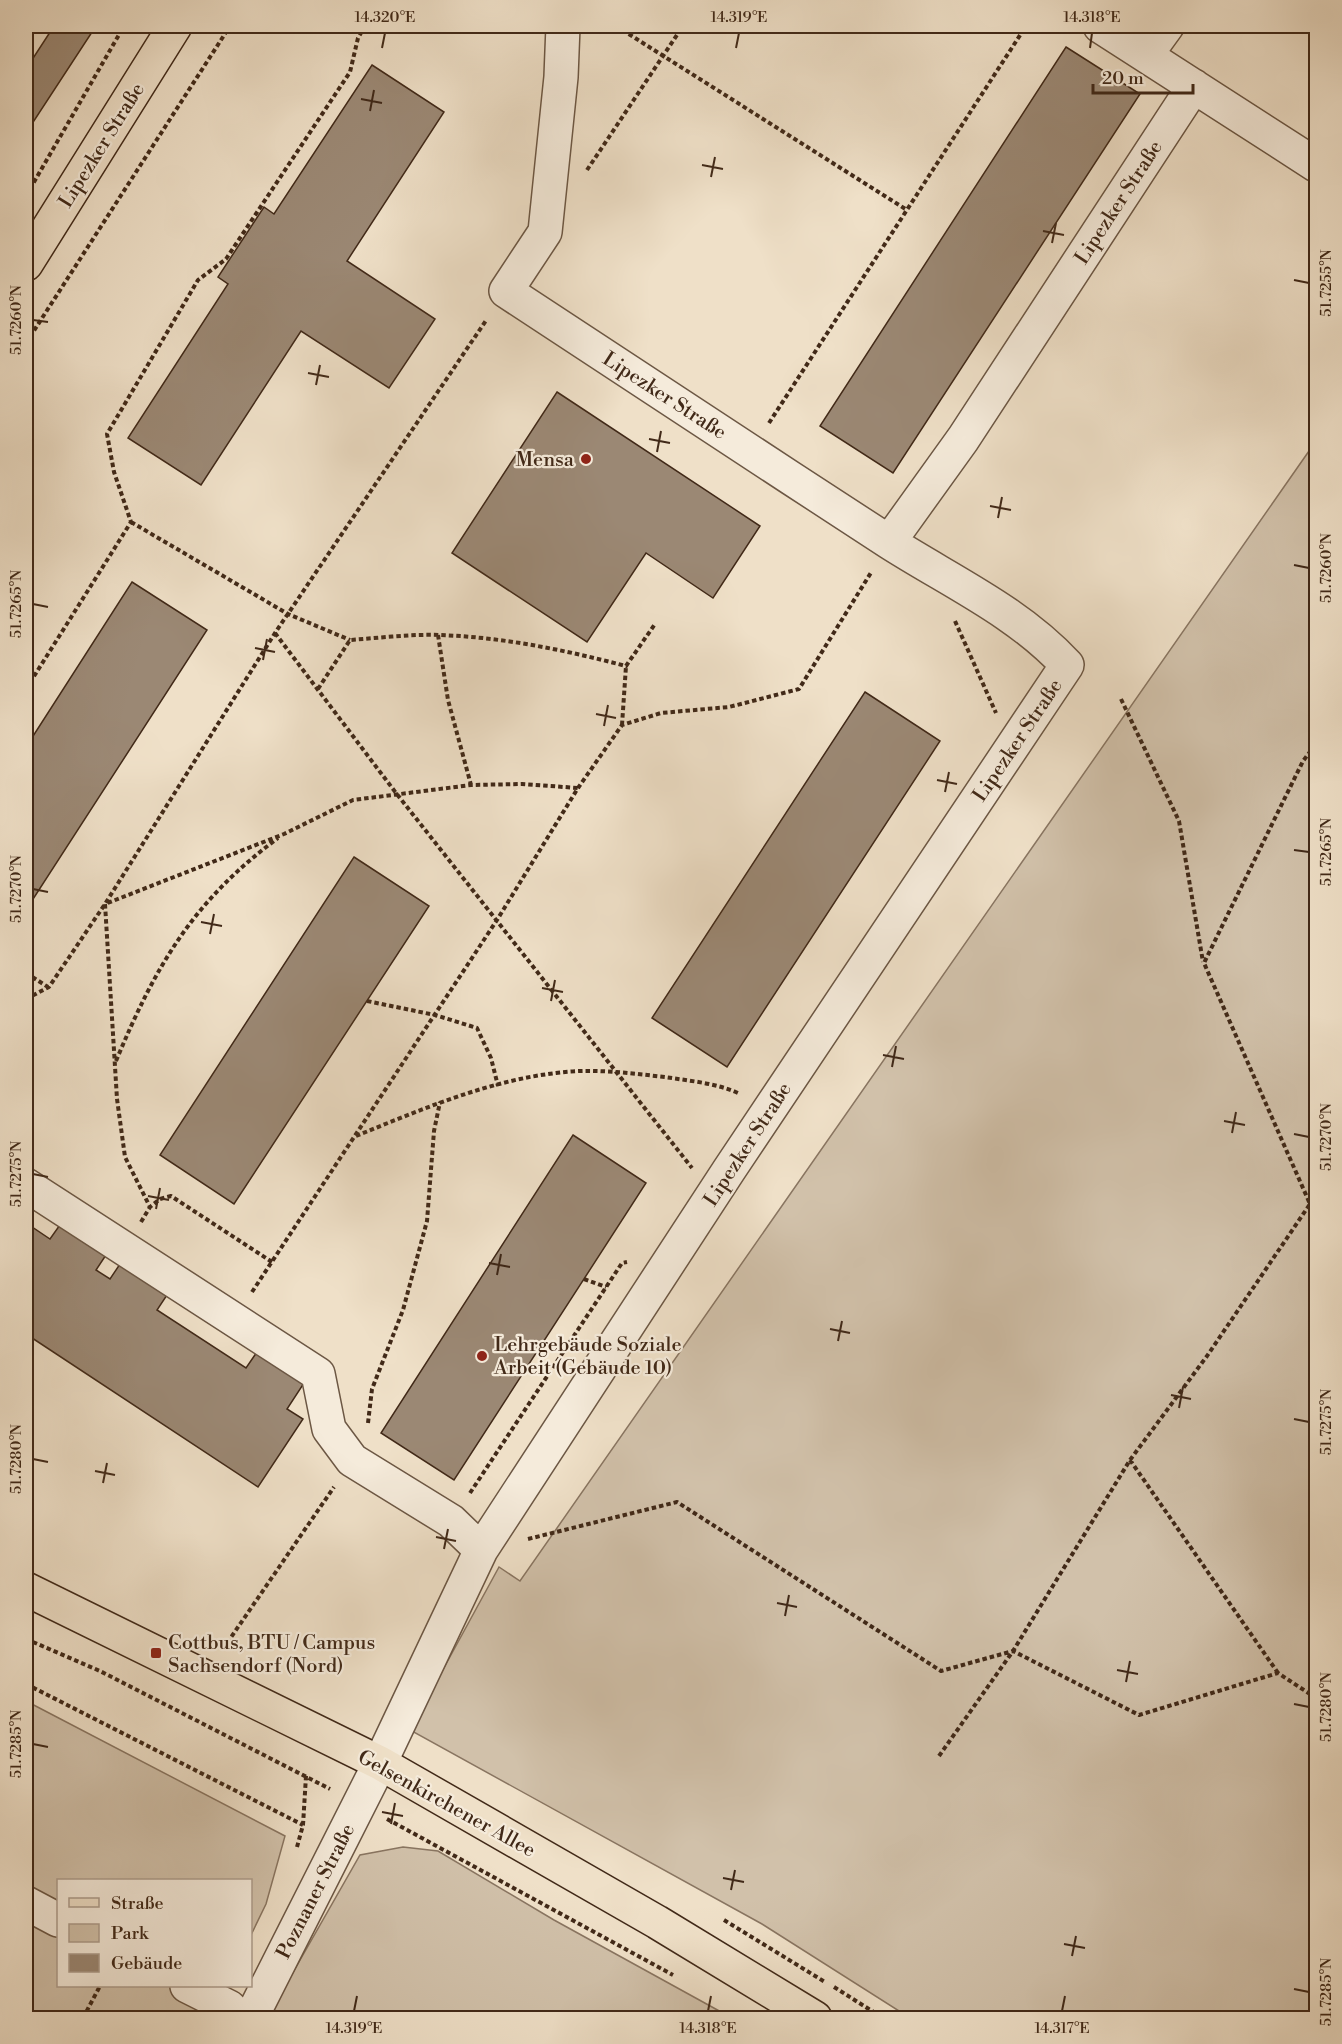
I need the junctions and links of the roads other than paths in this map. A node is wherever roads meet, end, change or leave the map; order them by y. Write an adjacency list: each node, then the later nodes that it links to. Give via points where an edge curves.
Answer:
1 (175, 26): 8 (main road, Lipezker Straße)
2 (563, 26): 9 (street, Lipezker Straße, via 545,232 506,291)
3 (1100, 26): 5 (street)
4 (1167, 26): 5 (street)
5 (1146, 55): 6 (street)
6 (1194, 86): 7 (street); 9 (street, Lipezker Straße, via 963,439)
7 (1317, 165)
8 (26, 264)
9 (890, 542): 11 (street, Lipezker Straße, via 1007,613 1052,648 1067,665)
10 (26, 1185): 11 (street, via 318,1374 329,1429 352,1460 451,1521)
11 (481, 1550): 15 (street, Poznaner Straße)
12 (26, 1589): 14 (main road, Gelsenkirchener Allee)
13 (26, 1596): 14 (main road, Gelsenkirchener Allee)
14 (67, 1610): 15 (main road, Gelsenkirchener Allee)
15 (380, 1763): 20 (street, Poznaner Straße); 21 (main road, Gelsenkirchener Allee, via 647,1916)
16 (26, 1903): 17 (street)
17 (57, 1919)
18 (189, 1987): 19 (street, via 229,2007)
19 (240, 2019)
20 (251, 2019)
21 (815, 2019)

